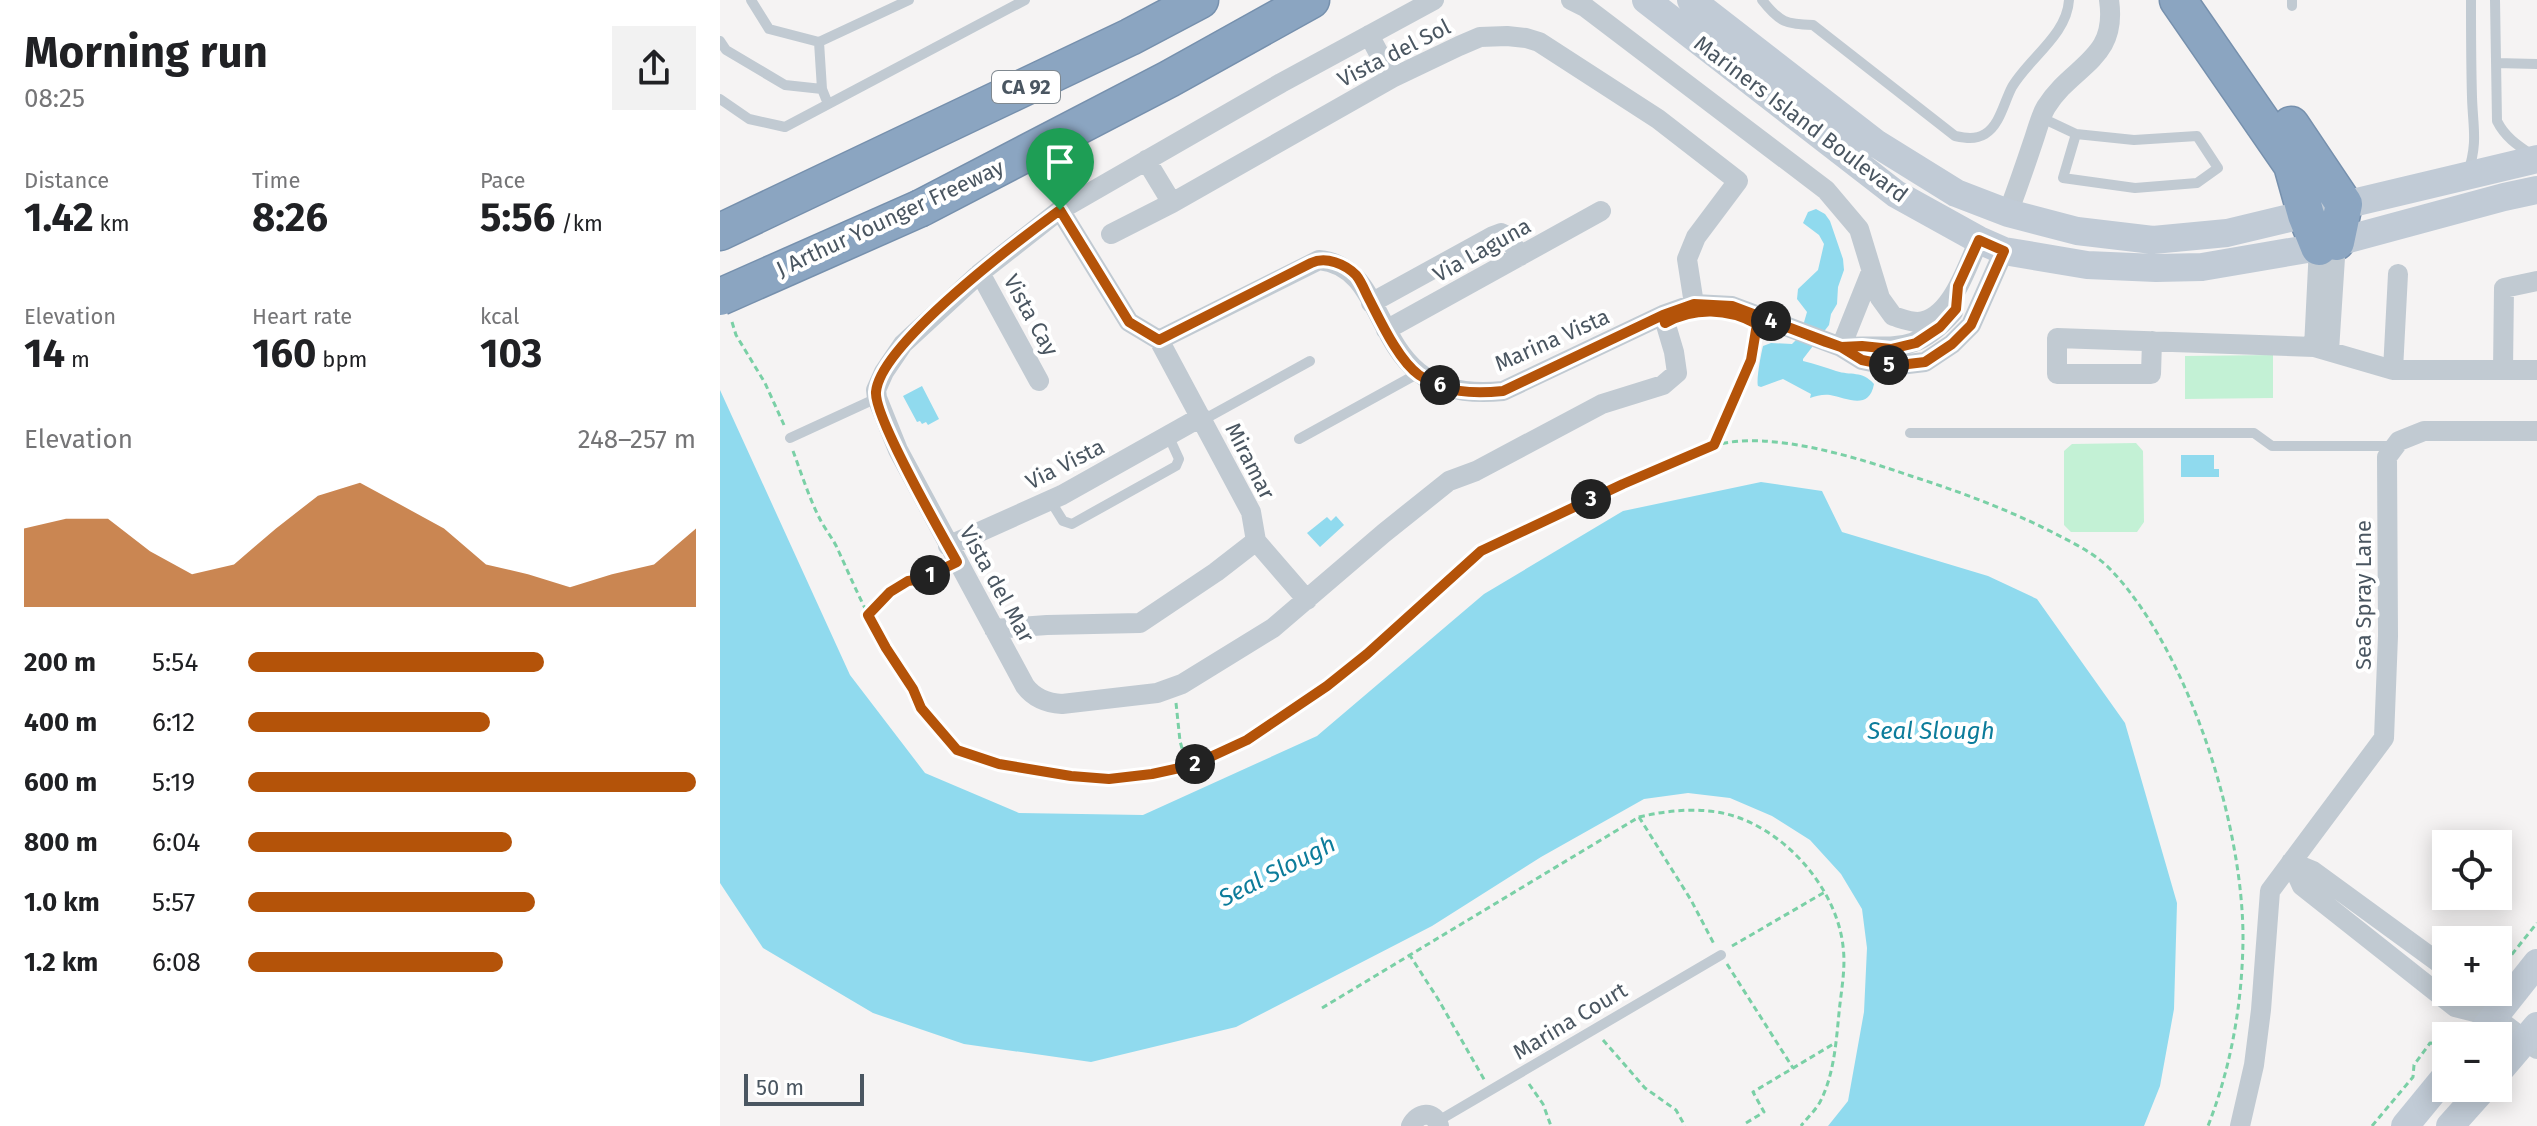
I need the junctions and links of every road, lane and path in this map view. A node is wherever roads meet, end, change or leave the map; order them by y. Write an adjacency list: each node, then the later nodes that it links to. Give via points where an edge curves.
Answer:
1 (751, 0): 19 (lane, via 769,29)
2 (909, 0): 19 (lane)
3 (1025, 0): 26 (lane)
4 (1200, 0): 38 (highway, CA 92)
5 (1311, 0): 50 (highway, J Arthur Younger Freeway / CA 92, bridge)
6 (1434, 0): 17 (street)
7 (1571, 0): 43 (street, via 1826,190 1859,229)
8 (1646, 0): 24 (main road, Mariners Island Boulevard)
9 (1691, 0): 24 (main road, Mariners Island Boulevard)
10 (1762, 0): 11 (lane, via 1790,25 1813,25 1955,136 1969,139 1987,133 1996,122 2013,85 2066,19)
11 (2069, 0)
12 (2109, 0): 27 (street, via 2112,19 2106,40 2064,83)
13 (2178, 0): 40 (highway, via 2292,165)
14 (2205, 0): 34 (highway)
15 (2471, 0): 31 (lane, via 2476,138)
16 (2495, 0): 20 (lane)
17 (1369, 35): 22 (street, Vista del Sol); 30 (street)
18 (720, 41): 23 (lane, via 726,50 785,85)
19 (819, 42): 23 (lane)
20 (2496, 63): 21 (lane); 29 (lane, via 2497,121 2511,141)
21 (2537, 64)
22 (1392, 78): 33 (street, Vista del Sol); 49 (street, Vista del Sol, via 1480,37 1526,38 1658,119 1738,181 1696,237 1687,259)
23 (822, 89): 26 (lane)
24 (1790, 94): 37 (main road, Mariners Island Boulevard, via 1956,193); 41 (main road, Mariners Island Boulevard, via 1896,194)
25 (720, 99): 26 (lane, via 749,119 785,127)
26 (828, 104)
27 (2042, 118): 28 (lane); 37 (street)
28 (2076, 134): 28 (lane, via 2134,140 2197,136 2218,168 2197,183 2135,188 2063,178)
29 (2537, 158): 31 (main road)
30 (1146, 160): 33 (street); 35 (street)
31 (2467, 174): 34 (main road)
32 (2537, 190): 40 (main road)
33 (1172, 203): 39 (street, Vista del Sol)
34 (2344, 204): 40 (highway)
35 (1060, 210): 44 (street); 54 (street, Miramar, via 1129,322)
36 (1601, 211): 42 (street, Via Laguna)
37 (2008, 213): 40 (main road, Mariners Island Boulevard, via 2077,231 2153,240 2227,233)
38 (720, 232)
39 (1111, 234)
40 (2321, 235): 41 (main road, Mariners Island Boulevard, via 2202,267 2087,265); 57 (street)
41 (1991, 246): 47 (street); 56 (street, Marina Vista, via 1971,325 1925,362 1891,366 1862,360)
42 (1520, 256): 48 (street, via 1501,233); 53 (street, Via Laguna)
43 (1871, 272): 47 (street, via 1893,316 1918,322 1942,312); 56 (street)
44 (980, 273): 63 (street, Vista Cay); 64 (street, via 903,344 884,372)
45 (2398, 274): 59 (street)
46 (2537, 281): 60 (street, via 2504,288)
47 (1958, 286): 56 (street, Marina Vista, via 1956,309 1916,343 1891,349)
48 (1371, 303): 53 (street); 54 (street, via 1357,276 1334,261 1319,260)
49 (1694, 304): 51 (street, Marina Vista); 56 (street, Marina Vista, via 1732,306)
50 (726, 309): 69 (path)
51 (1663, 315): 62 (street, Marina Vista, via 1503,391 1451,390); 76 (street, Vista del Mar, via 1677,373 1663,385 1602,404 1449,481)
52 (1757, 324): 71 (path, via 1751,360)
53 (1386, 330): 62 (street)
54 (1159, 340): 65 (street, Miramar)
55 (2152, 341): 55 (street, via 2057,338 2057,374 2151,374); 57 (street)
56 (1834, 344)
57 (2322, 349): 59 (street)
58 (1310, 361): 65 (lane)
59 (2393, 370): 60 (street)
60 (2503, 370): 61 (street)
61 (2537, 370)
62 (1417, 374): 70 (lane)
63 (1039, 381)
64 (877, 398): 69 (lane); 75 (street, Vista del Mar)
65 (1202, 419): 68 (street, Via Vista); 74 (street, Miramar, via 1251,512)
66 (2537, 431): 72 (street, via 2424,431)
67 (1910, 433): 72 (lane, via 2254,433 2272,446)
68 (1168, 435): 73 (street, Via Vista); 73 (lane, via 1179,459 1176,466 1072,524 1063,521)
69 (790, 438): 77 (path, via 811,500)
70 (1299, 439)
71 (1714, 445): 80 (path, via 1481,551 1327,686 1247,740); 110 (path, via 1755,440 1828,452 1975,497 2081,547 2111,569 2139,606 2162,641 2198,718 2228,816 2241,908 2235,1038)
72 (2395, 446): 81 (street, Sea Spray Lane, via 2387,457 2384,738)
73 (1050, 500): 75 (street, Via Vista)
74 (1256, 541): 76 (street); 78 (street, via 1140,623)
75 (952, 554): 77 (path, via 890,592); 78 (street, Vista del Mar)
76 (1307, 600): 79 (street, Vista del Mar, via 1273,628)
77 (868, 615): 80 (path, via 921,708 957,750 1022,768 1109,779)
78 (994, 629): 79 (street, Vista del Mar, via 1032,695 1051,704)
79 (1169, 689): 80 (path)
80 (1187, 766)
81 (2291, 862): 83 (street, via 2313,871); 85 (street, via 2302,886); 111 (street, Sea Spray Lane, via 2270,891 2254,1065)
82 (1825, 892): 86 (path, via 1779,839 1739,818 1668,811 1639,817); 88 (path); 97 (path, via 1843,943)
83 (2378, 919): 85 (lane); 89 (street)
84 (2537, 923): 87 (path)
85 (2366, 937): 92 (street)
86 (1409, 954): 91 (path); 101 (path)
87 (2512, 954)
88 (1721, 955): 94 (lane, Marina Court)
89 (2432, 958)
90 (2537, 963): 93 (main road)
91 (1322, 1008)
92 (2480, 1022)
93 (2490, 1022)
94 (1595, 1030): 100 (lane, Marina Court); 108 (path, via 1645,1088 1676,1110)
95 (2512, 1033): 96 (street)
96 (2533, 1039): 99 (main road)
97 (1835, 1043): 104 (path, via 1753,1092 1764,1112); 109 (path, via 1820,1102)
98 (2432, 1043): 112 (path, via 2414,1065 2413,1077)
99 (2512, 1059)
100 (1521, 1074): 101 (lane, Marina Court); 107 (path, via 1543,1104)
101 (1491, 1091): 105 (lane, Marina Court)
102 (2432, 1093): 113 (main road)
103 (2471, 1102): 114 (main road)
104 (1746, 1123)
105 (1439, 1124): 106 (street, via 1423,1114)
106 (1411, 1126)
107 (1551, 1126)
108 (1685, 1126)
109 (1801, 1126)
110 (2208, 1126)
111 (2240, 1126)
112 (2372, 1126)
113 (2405, 1126)
114 (2450, 1126)

